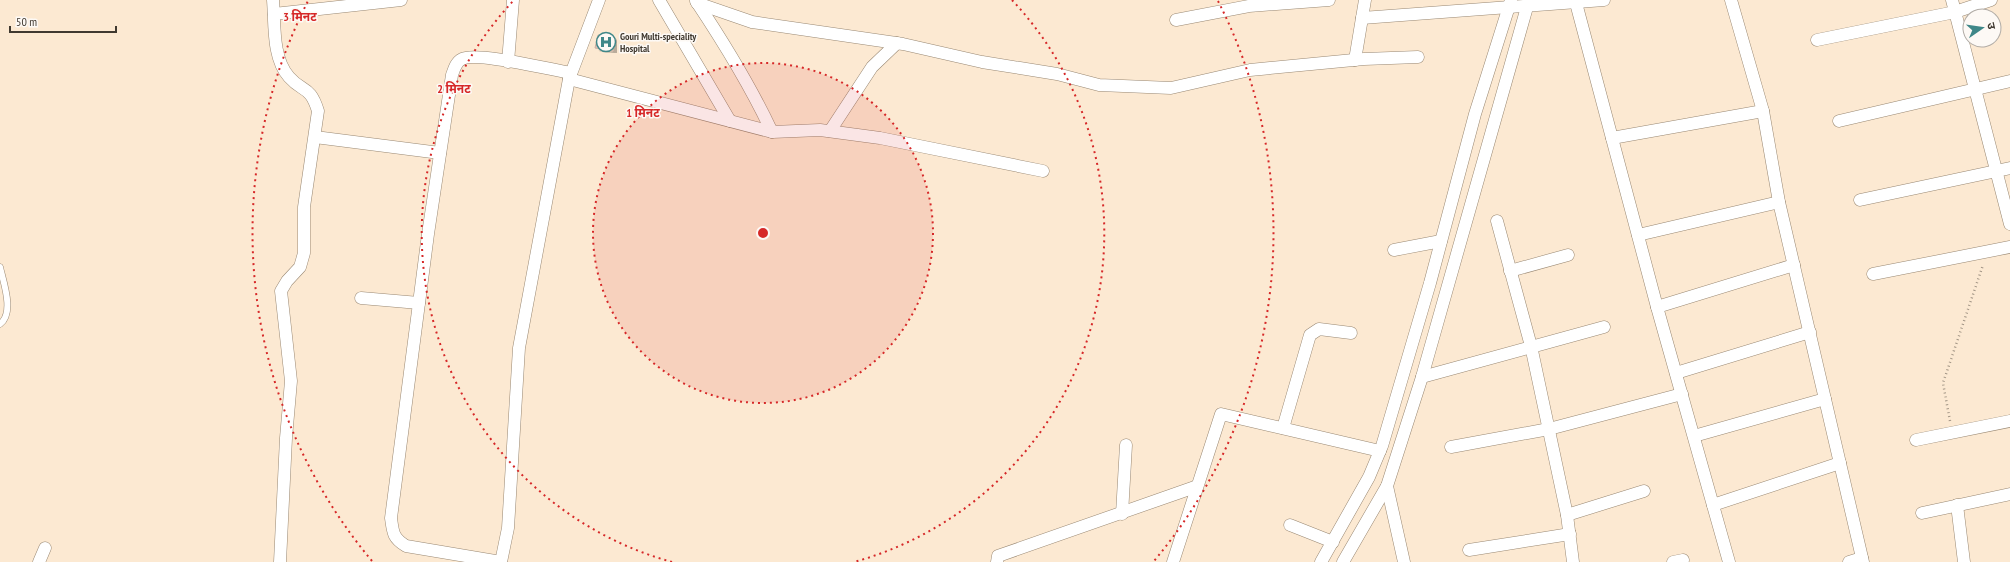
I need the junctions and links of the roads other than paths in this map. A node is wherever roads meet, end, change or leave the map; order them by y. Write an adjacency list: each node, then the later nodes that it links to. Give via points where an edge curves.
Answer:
1 (273, 0): 17 (street)
2 (401, 0): 17 (street)
3 (513, 0): 24 (street)
4 (599, 0): 25 (street)
5 (659, 0): 29 (street)
6 (1329, 0): 19 (street, via 1255,5)
7 (1365, 0): 18 (street)
8 (1604, 0): 14 (street)
9 (1732, 0): 28 (street)
10 (1952, 0): 16 (street)
11 (1991, 0): 16 (street)
12 (696, 1): 21 (street, via 752,22); 32 (street, via 746,80)
13 (1528, 3): 14 (street); 15 (street); 61 (street)
14 (1576, 3): 34 (street)
15 (1510, 4): 18 (street); 44 (street, via 1475,114)
16 (1955, 12): 20 (street); 27 (street)
17 (274, 14): 33 (street, via 279,58 283,68 290,78 314,98 318,111)
18 (1362, 18): 23 (street)
19 (1176, 20)
20 (1817, 40)
21 (897, 43): 23 (street, via 982,62 1057,74 1099,85 1171,88 1250,70); 31 (street, via 872,67)
22 (1418, 57): 23 (street)
23 (1355, 60)
24 (508, 62): 25 (street); 35 (street, via 475,57 462,59 456,65 452,75)
25 (570, 76): 29 (street); 90 (street, via 519,348 508,528)
26 (2010, 82): 27 (street)
27 (1975, 90): 30 (street); 38 (street)
28 (1763, 111): 34 (street); 40 (street)
29 (730, 121): 32 (street)
30 (1839, 121)
31 (830, 131): 32 (street); 37 (street, via 880,138)
32 (772, 132)
33 (315, 137): 35 (street); 89 (street, via 304,208 304,254 300,267 286,281 281,291 290,352 291,381)
34 (1612, 138): 43 (street)
35 (440, 153): 53 (street)
36 (2010, 168): 38 (street)
37 (1043, 171)
38 (1996, 171): 39 (street); 42 (street)
39 (1860, 200)
40 (1779, 202): 43 (street); 48 (street)
41 (1497, 221): 50 (street)
42 (2010, 224)
43 (1638, 235): 54 (street)
44 (1441, 241): 46 (street); 71 (street)
45 (2010, 247): 51 (street)
46 (1394, 250)
47 (1568, 255): 50 (street)
48 (1794, 265): 54 (street); 57 (street)
49 (0, 267): 55 (lane, via 7,295 7,312)
50 (1510, 271): 59 (street)
51 (1873, 274)
52 (361, 298): 53 (street)
53 (419, 303): 90 (street, via 391,518 393,532 396,540 406,546)
54 (1657, 307): 60 (street)
55 (0, 324)
56 (1604, 327): 59 (street)
57 (1810, 332): 60 (street); 63 (street)
58 (1351, 333): 65 (street, via 1319,329 1310,335)
59 (1531, 346): 61 (street); 66 (street)
60 (1676, 373): 62 (street)
61 (1422, 376): 73 (street)
62 (1682, 394): 66 (street); 67 (street)
63 (1825, 399): 67 (street); 72 (street)
64 (2010, 421): 68 (street)
65 (1283, 428): 71 (street); 74 (street, via 1221,414)
66 (1549, 429): 70 (street); 81 (street)
67 (1694, 436): 77 (street)
68 (1916, 440)
69 (1126, 445): 80 (street)
70 (1451, 447)
71 (1380, 451): 84 (street, via 1370,477)
72 (1840, 463): 77 (street); 87 (street)
73 (1387, 486): 94 (street); 95 (street)
74 (1196, 487): 80 (street); 92 (street)
75 (1644, 491): 81 (street)
76 (2010, 494): 78 (street)
77 (1713, 505): 97 (street)
78 (1957, 505): 79 (street); 99 (street)
79 (1922, 512)
80 (1122, 514): 91 (street, via 998,556)
81 (1567, 515): 83 (street)
82 (1290, 525): 84 (street)
83 (1570, 534): 86 (street); 96 (street)
84 (1333, 542): 93 (street)
85 (45, 548): 88 (street)
86 (1469, 550)
87 (1863, 560): 98 (street)
88 (39, 562)
89 (280, 562)
90 (501, 562)
91 (997, 562)
92 (1172, 562)
93 (1321, 562)
94 (1343, 562)
95 (1404, 562)
96 (1573, 562)
97 (1729, 562)
98 (1849, 562)
99 (1964, 562)

